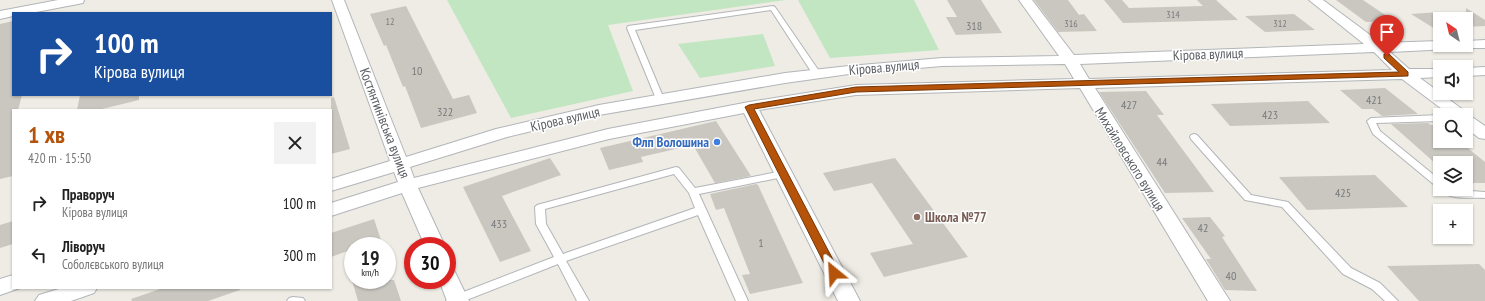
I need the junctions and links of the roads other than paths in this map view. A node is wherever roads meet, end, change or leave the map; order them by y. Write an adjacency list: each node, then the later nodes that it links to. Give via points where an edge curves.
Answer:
1 (78, 0): 5 (street)
2 (338, 0): 26 (street, Костянтинівська вулиця)
3 (1025, 0): 12 (street, Михайловського вулиця)
4 (1315, 0): 11 (street)
5 (16, 12)
6 (12, 13): 7 (street)
7 (0, 15)
8 (1473, 44): 9 (street)
9 (1485, 44)
10 (1433, 45): 11 (street, Кірова вулиця)
11 (1377, 47): 12 (street, Кірова вулиця); 17 (street)
12 (1070, 60): 16 (street, Кірова вулиця, via 942,62); 18 (street, Михайловського вулиця)
13 (1485, 71): 14 (street)
14 (1473, 72)
15 (1433, 73): 17 (street, Кірова вулиця)
16 (817, 74): 19 (street, Кірова вулиця); 19 (lane, via 773,8 631,28)
17 (1406, 74): 18 (street, Кірова вулиця); 21 (street)
18 (1084, 84): 20 (street, Кірова вулиця, via 856,90); 49 (street, Михайловського вулиця)
19 (660, 99): 26 (street, Кірова вулиця, via 599,110 502,133)
20 (749, 107): 27 (street); 30 (street, Кірова вулиця, via 608,134)
21 (1451, 108)
22 (1433, 118): 28 (lane, via 1371,122 1376,132)
23 (1473, 125): 24 (street)
24 (1485, 134)
25 (1194, 137): 50 (lane, via 1248,198 1284,204 1347,271 1376,286)
26 (400, 163): 29 (street, Кірова вулиця); 30 (street, Костянтинівська вулиця)
27 (783, 174): 31 (lane); 48 (street)
28 (1433, 179)
29 (332, 185)
30 (408, 185): 34 (street, Кірова вулиця); 36 (street, Костянтинівська вулиця)
31 (693, 192): 35 (lane); 37 (lane, via 676,170 540,207 541,224)
32 (1473, 194): 33 (lane)
33 (1485, 195)
34 (332, 210)
35 (701, 210): 37 (lane); 47 (lane)
36 (431, 237)
37 (560, 259): 42 (lane); 46 (lane)
38 (12, 283): 39 (street)
39 (0, 287)
40 (84, 289): 43 (street)
41 (452, 289): 42 (street)
42 (456, 300)
43 (46, 301)
44 (293, 301): 45 (lane)
45 (299, 301)
46 (583, 301)
47 (742, 301)
48 (849, 301)
49 (1219, 301)
50 (1392, 301)

